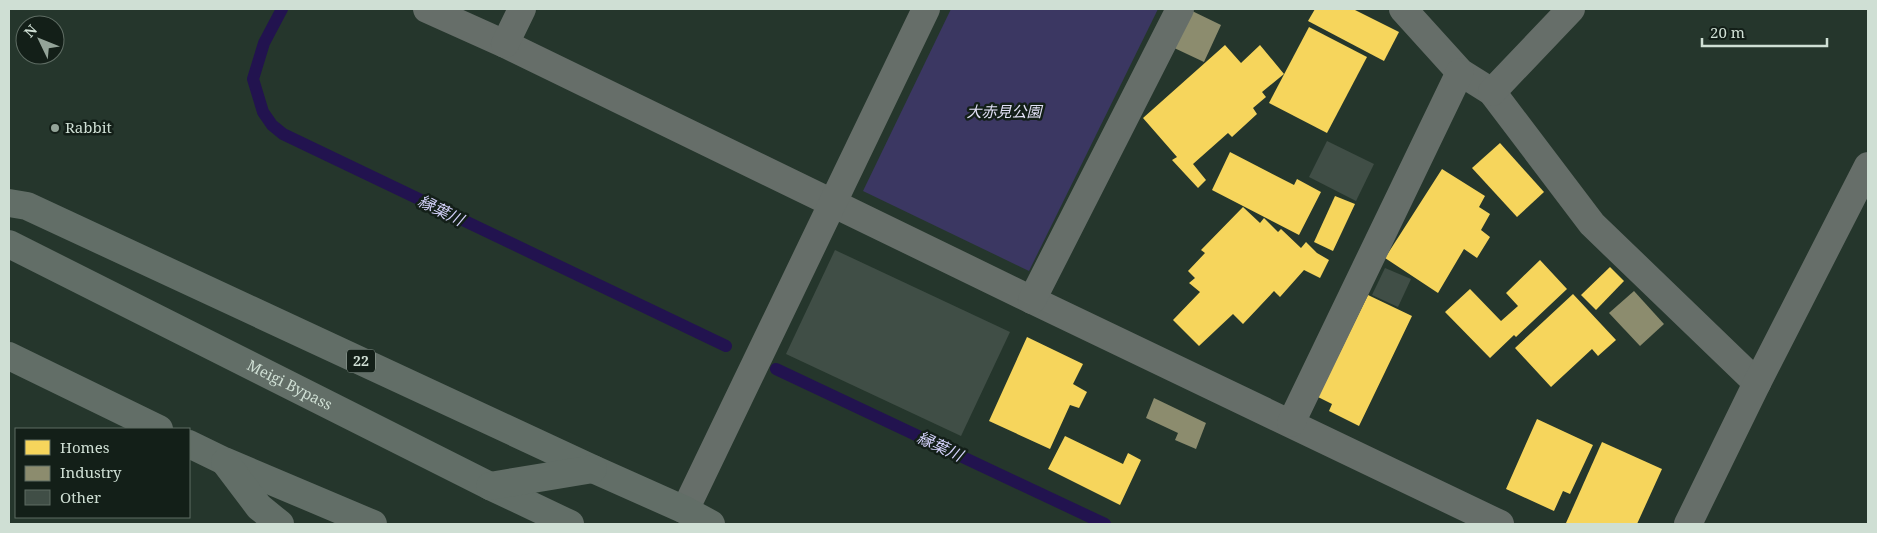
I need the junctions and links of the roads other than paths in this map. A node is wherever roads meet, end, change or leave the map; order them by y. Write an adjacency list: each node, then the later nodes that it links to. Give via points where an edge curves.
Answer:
1 (426, 9): 7 (street)
2 (522, 9): 7 (street)
3 (926, 9): 12 (street)
4 (1180, 9): 14 (street)
5 (1403, 9): 8 (street)
6 (1571, 9): 9 (street)
7 (505, 44): 12 (street)
8 (1460, 72): 9 (street); 17 (street)
9 (1492, 92): 16 (street, via 1592,224)
10 (1868, 166): 16 (street)
11 (9, 203): 21 (highway, 22, via 27,206)
12 (832, 203): 14 (street); 23 (street)
13 (9, 244): 22 (highway, Meigi Bypass)
14 (1032, 300): 17 (street)
15 (9, 356): 18 (highway)
16 (1757, 383): 29 (street)
17 (1291, 423): 28 (street)
18 (157, 428)
19 (190, 444): 20 (highway)
20 (224, 461): 24 (highway, via 259,507); 25 (highway)
21 (593, 469): 22 (highway); 23 (highway, 22)
22 (490, 486): 26 (highway, Meigi Bypass)
23 (685, 510): 27 (highway, 22)
24 (280, 524)
25 (373, 524)
26 (570, 524)
27 (711, 524)
28 (1500, 524)
29 (1688, 524)

